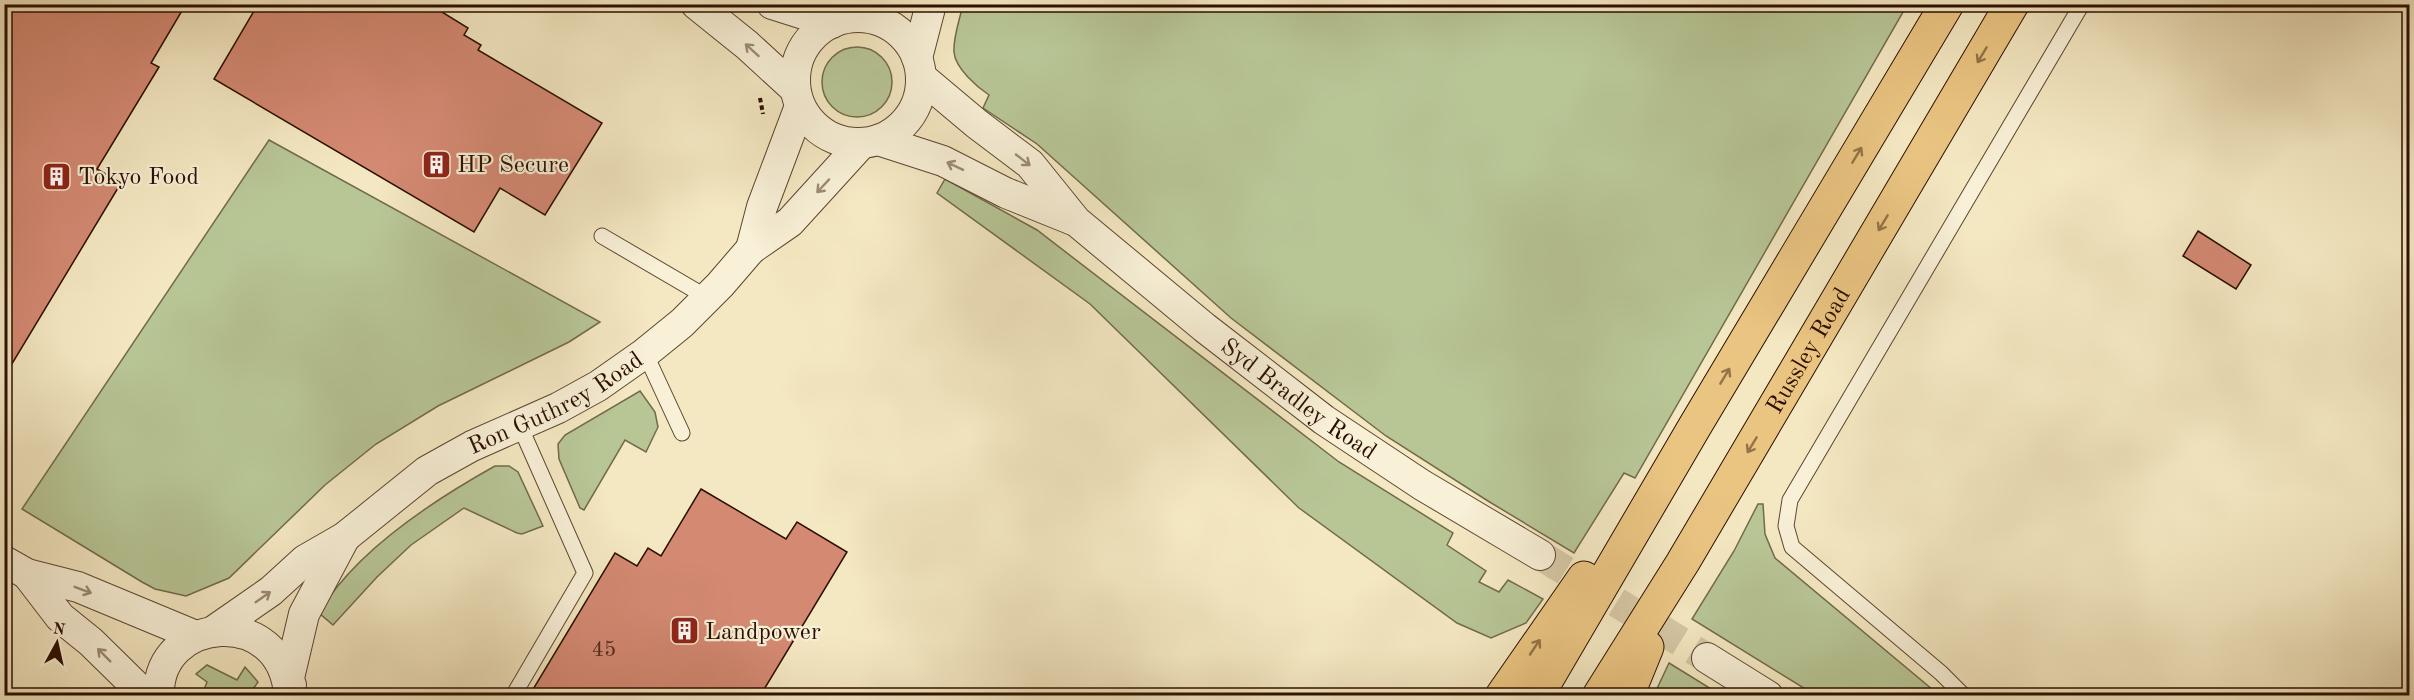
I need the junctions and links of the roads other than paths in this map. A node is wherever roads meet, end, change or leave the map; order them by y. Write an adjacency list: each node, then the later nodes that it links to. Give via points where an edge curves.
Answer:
1 (696, 4): 9 (street, one-way to 1, via 747,45)
2 (772, 4): 7 (street)
3 (931, 4): 8 (street)
4 (1947, 4): 17 (highway, one-way to 4)
5 (2012, 4): 21 (highway, Russley Road, one-way to 21)
6 (2082, 4): 34 (lane, via 1790,500 1786,526 1792,547)
7 (847, 15): 8 (street, via 881,22 903,37); 9 (street, via 808,41 796,72)
8 (919, 67): 10 (street, via 919,96 912,114 899,129); 11 (street, Syd Bradley Road, one-way to 11, via 977,124 1030,164)
9 (798, 98): 10 (street, via 811,122 826,134 843,142); 13 (street, Ron Guthrey Road)
10 (870, 142): 11 (street, Syd Bradley Road, one-way to 10, via 1006,194 943,161); 13 (street, Ron Guthrey Road, one-way to 13, via 790,222)
11 (1076, 221): 20 (street, Syd Bradley Road, via 1324,420)
12 (602, 236): 14 (lane)
13 (751, 249): 14 (street, Ron Guthrey Road)
14 (708, 298): 15 (street, Ron Guthrey Road)
15 (645, 353): 16 (street, Ron Guthrey Road, via 588,392); 18 (lane)
16 (519, 424): 19 (street, Ron Guthrey Road, via 427,471); 28 (lane, via 585,573)
17 (1695, 426): 29 (highway, one-way to 17); 30 (highway)
18 (682, 433)
19 (345, 537): 23 (street, Ron Guthrey Road, one-way to 19, via 271,591 305,560); 25 (street, Ron Guthrey Road, via 304,614)
20 (1540, 555)
21 (1683, 562): 31 (highway, Russley Road); 32 (highway)
22 (16, 567): 23 (street, one-way to 23); 26 (street, one-way to 22, via 60,617)
23 (205, 633): 25 (street, via 235,630 253,636 281,663); 27 (street, Ron Guthrey Road, via 178,648 165,666)
24 (1707, 658): 33 (street)
25 (293, 691)
26 (146, 696)
27 (159, 696)
28 (513, 696)
29 (1502, 696)
30 (1537, 696)
31 (1599, 696)
32 (1627, 696)
33 (1768, 696)
34 (1965, 696)

